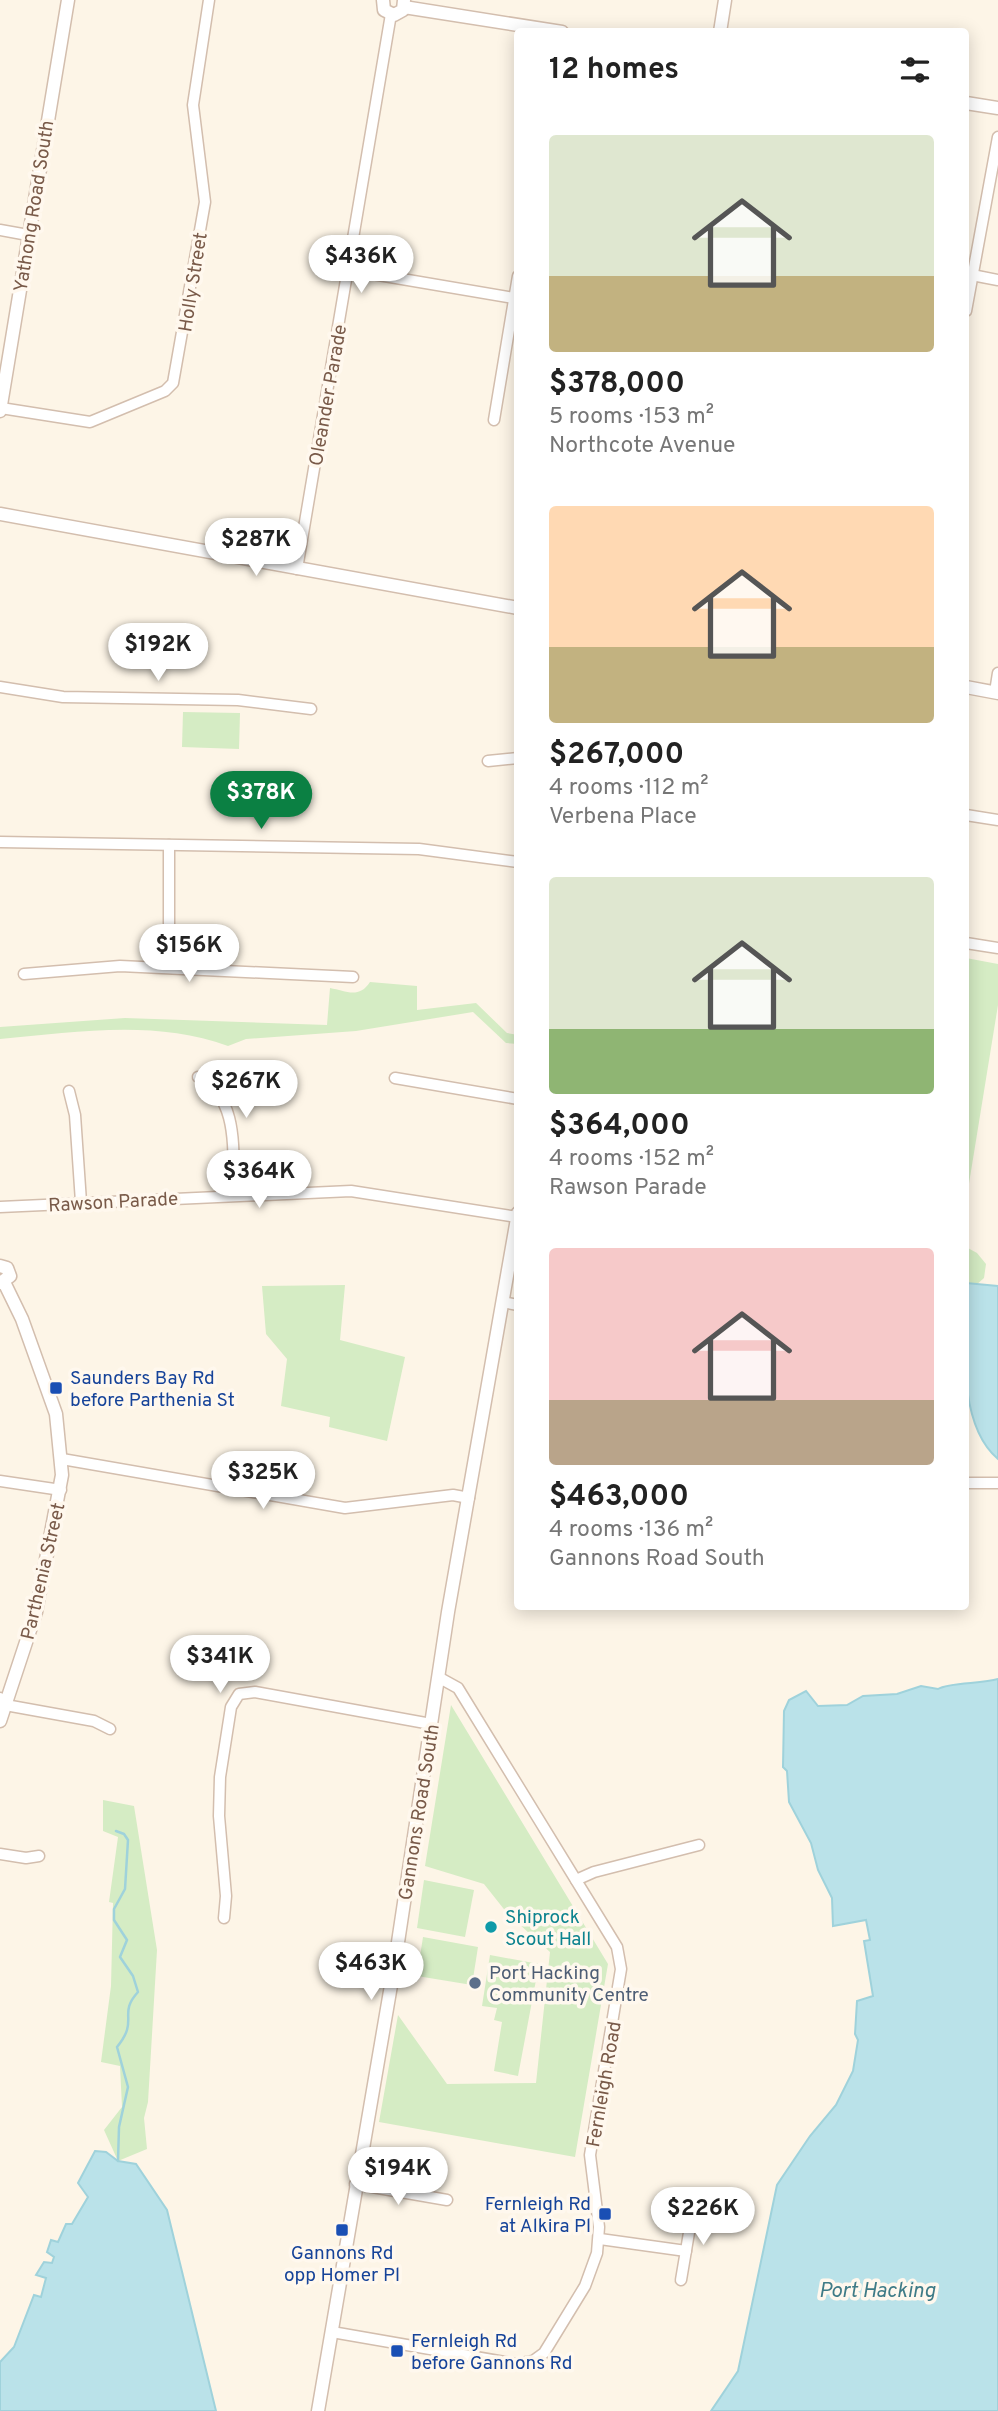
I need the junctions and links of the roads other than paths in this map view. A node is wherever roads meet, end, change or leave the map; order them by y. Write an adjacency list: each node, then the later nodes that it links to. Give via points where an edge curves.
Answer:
1 (68, 0): 13 (street, Yathong Road South)
2 (209, 0): 19 (street, Holly Street, via 193,105 205,202 173,383 165,391 90,422)
3 (725, 0): 8 (street)
4 (379, 1): 6 (street)
5 (404, 3): 6 (street, via 400,12); 7 (street)
6 (391, 14): 14 (street, Oleander Parade)
7 (540, 28)
8 (721, 28)
9 (969, 103): 10 (street)
10 (998, 108)
11 (998, 137): 15 (street)
12 (0, 230): 13 (street)
13 (28, 235): 19 (street, Yathong Road South)
14 (349, 270): 18 (street); 22 (street, Oleander Parade)
15 (972, 275): 16 (street); 17 (street)
16 (998, 280)
17 (969, 292)
18 (514, 298): 20 (street)
19 (0, 410)
20 (494, 420)
21 (0, 514): 22 (street)
22 (298, 569): 23 (street)
23 (514, 607)
24 (998, 673): 27 (street)
25 (0, 687): 28 (street, via 63,697 238,700)
26 (969, 688): 27 (street)
27 (996, 692)
28 (311, 709)
29 (514, 758): 30 (street)
30 (488, 761)
31 (969, 815): 32 (street)
32 (998, 820)
33 (0, 842): 34 (street)
34 (169, 845): 35 (street, via 419,849); 38 (street)
35 (514, 861)
36 (969, 943): 37 (street)
37 (998, 948)
38 (169, 967): 39 (street); 40 (street)
39 (24, 974)
40 (353, 977)
41 (198, 1077): 45 (street, via 219,1091 227,1105)
42 (395, 1078): 44 (street)
43 (69, 1091): 46 (street)
44 (514, 1098)
45 (234, 1195): 46 (street, Rawson Parade); 48 (street, Rawson Parade, via 375,1192)
46 (81, 1202): 47 (street, Rawson Parade)
47 (0, 1207)
48 (514, 1214)
49 (514, 1237): 52 (street, Gannons Road South)
50 (0, 1266): 51 (street, Parthenia Street, via 9,1272)
51 (2, 1282): 54 (street, Parthenia Street, via 22,1319 47,1385)
52 (502, 1302): 53 (street); 59 (street, Gannons Road South)
53 (514, 1304)
54 (62, 1459): 58 (street, Parthenia Street); 59 (street, via 345,1508 453,1495)
55 (0, 1481): 58 (street)
56 (969, 1483): 57 (street)
57 (998, 1483)
58 (61, 1490): 61 (street, Parthenia Street, via 36,1612)
59 (469, 1498): 60 (street, Gannons Road South)
60 (438, 1677): 63 (street, Gannons Road South); 68 (street, Fernleigh Road, via 458,1688)
61 (3, 1700): 62 (street, Parthenia Street); 64 (street, via 94,1721)
62 (0, 1721)
63 (431, 1724): 69 (street, via 255,1692 239,1694 231,1707 220,1777); 70 (street, Gannons Road South)
64 (110, 1729)
65 (699, 1845): 68 (street)
66 (0, 1854): 67 (street)
67 (39, 1856)
68 (576, 1880): 73 (street, Fernleigh Road, via 621,1961 590,2155)
69 (224, 1918)
70 (355, 2184): 71 (street); 76 (street, Gannons Road South)
71 (447, 2200)
72 (693, 2209): 74 (street)
73 (600, 2239): 74 (street); 76 (street, Fernleigh Road, via 584,2286 534,2364)
74 (686, 2250): 75 (street)
75 (681, 2280)
76 (332, 2332): 77 (street, Gannons Road South)
77 (318, 2411)

